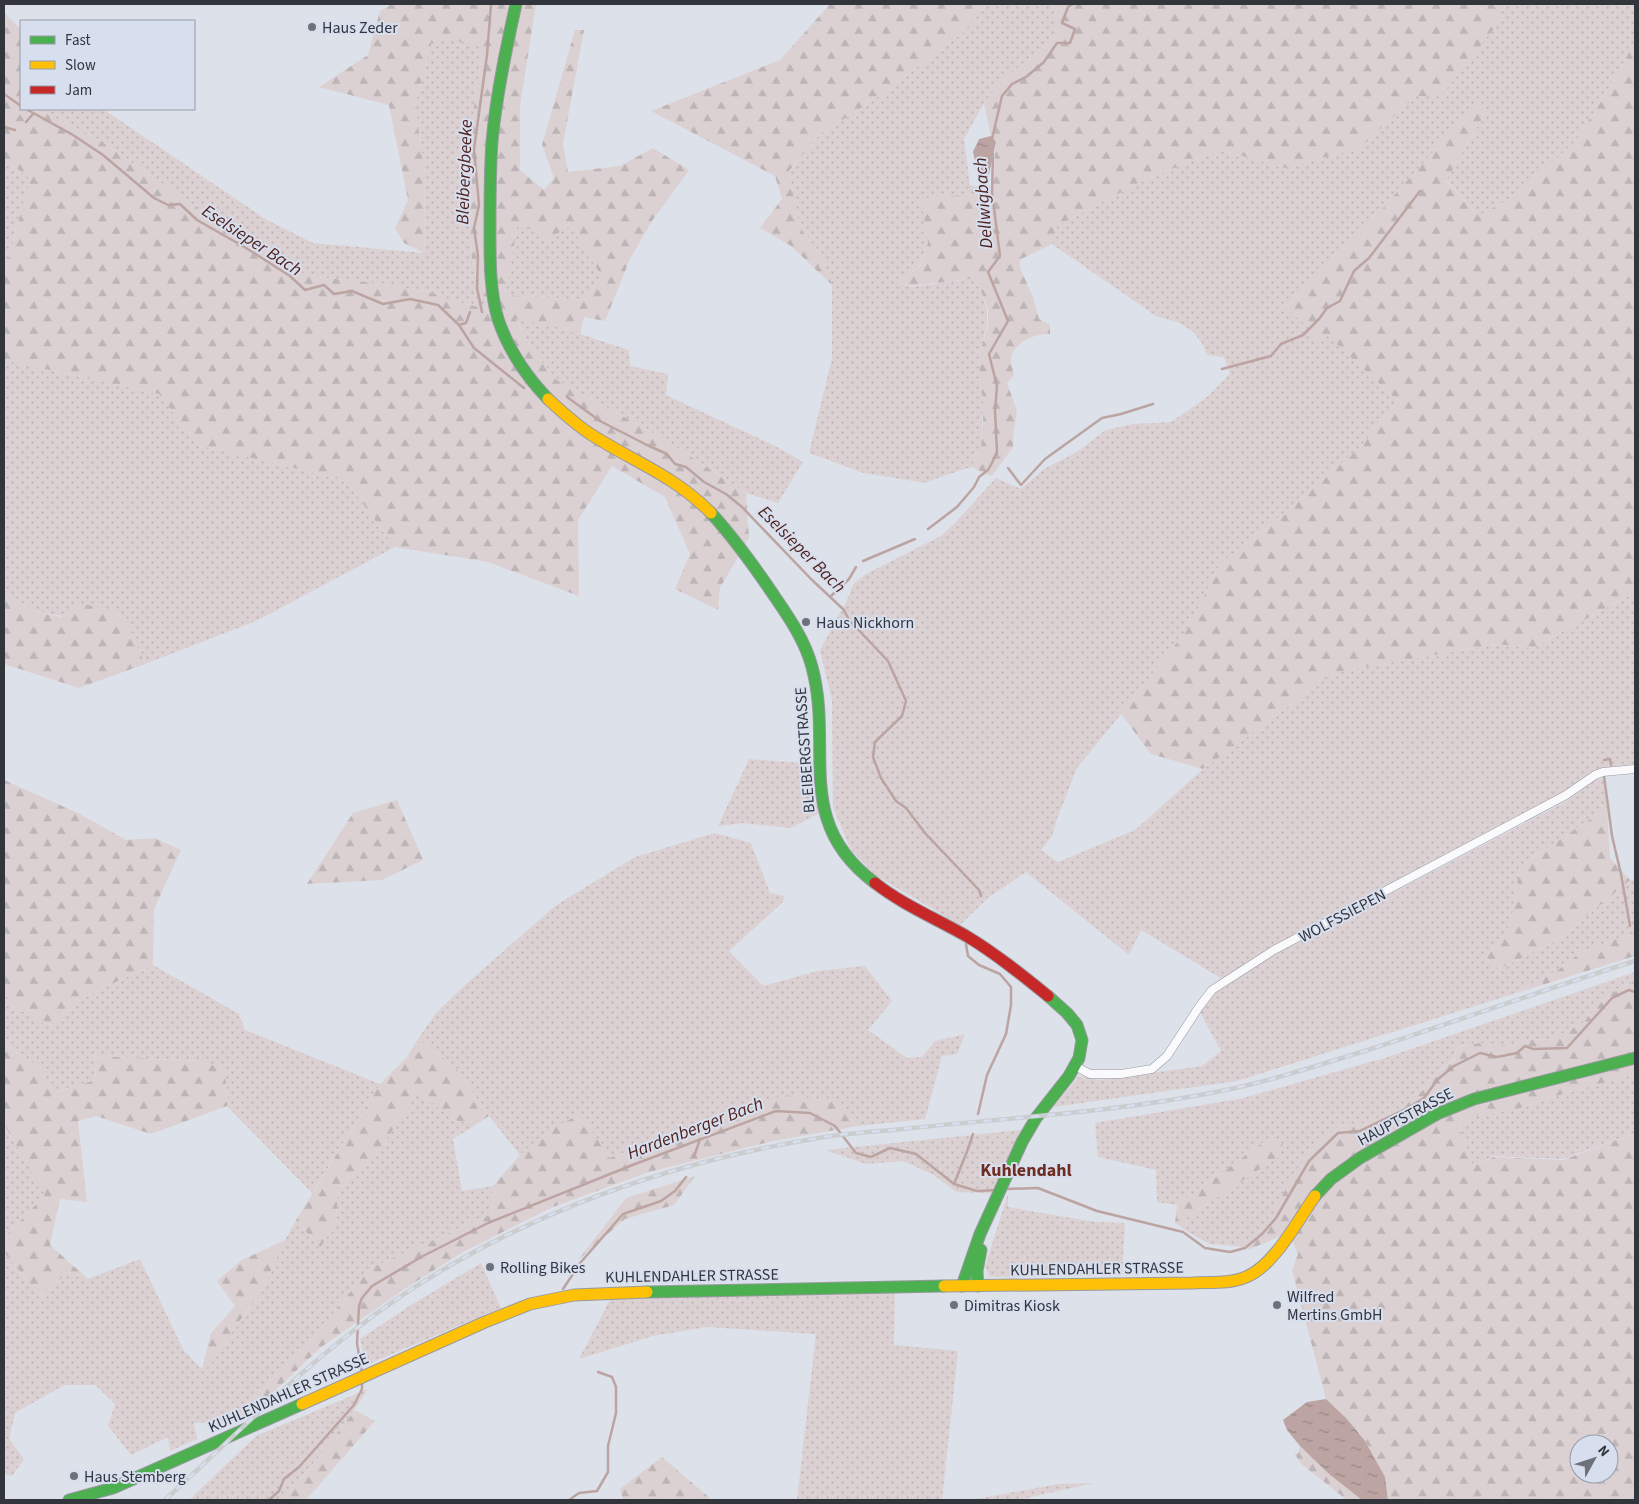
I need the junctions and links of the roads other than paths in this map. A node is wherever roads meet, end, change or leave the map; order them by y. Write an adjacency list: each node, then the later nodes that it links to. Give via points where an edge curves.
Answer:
1 (516, 4): 4 (main road, BLEIBERGSTRASSE, via 495,115 489,248 494,304 514,354 530,380 562,413 603,443 676,483 730,533 788,618 809,656 819,705 822,807 836,843 851,863 881,887 983,947 1067,1012 1077,1024 1082,1038 1082,1051)
2 (1635, 769): 4 (street, WOLFSSIEPEN, via 1595,776 1566,795 1274,950 1212,990 1167,1056 1152,1069 1090,1074)
3 (1635, 1058): 6 (main road, HAUPTSTRASSE, via 1474,1099 1413,1126 1360,1158 1324,1186)
4 (1075, 1066): 5 (main road, BLEIBERGSTRASSE, via 1033,1122)
5 (992, 1208): 7 (main road, BLEIBERGSTRASSE); 8 (main road, BLEIBERGSTRASSE, via 978,1260)
6 (1283, 1243): 8 (main road, KUHLENDAHLER STRASSE, via 1264,1266 1247,1277 1232,1281)
7 (962, 1286): 8 (main road, KUHLENDAHLER STRASSE); 9 (main road, KUHLENDAHLER STRASSE, via 613,1293 546,1299 113,1488)
8 (978, 1286)
9 (69, 1500)

